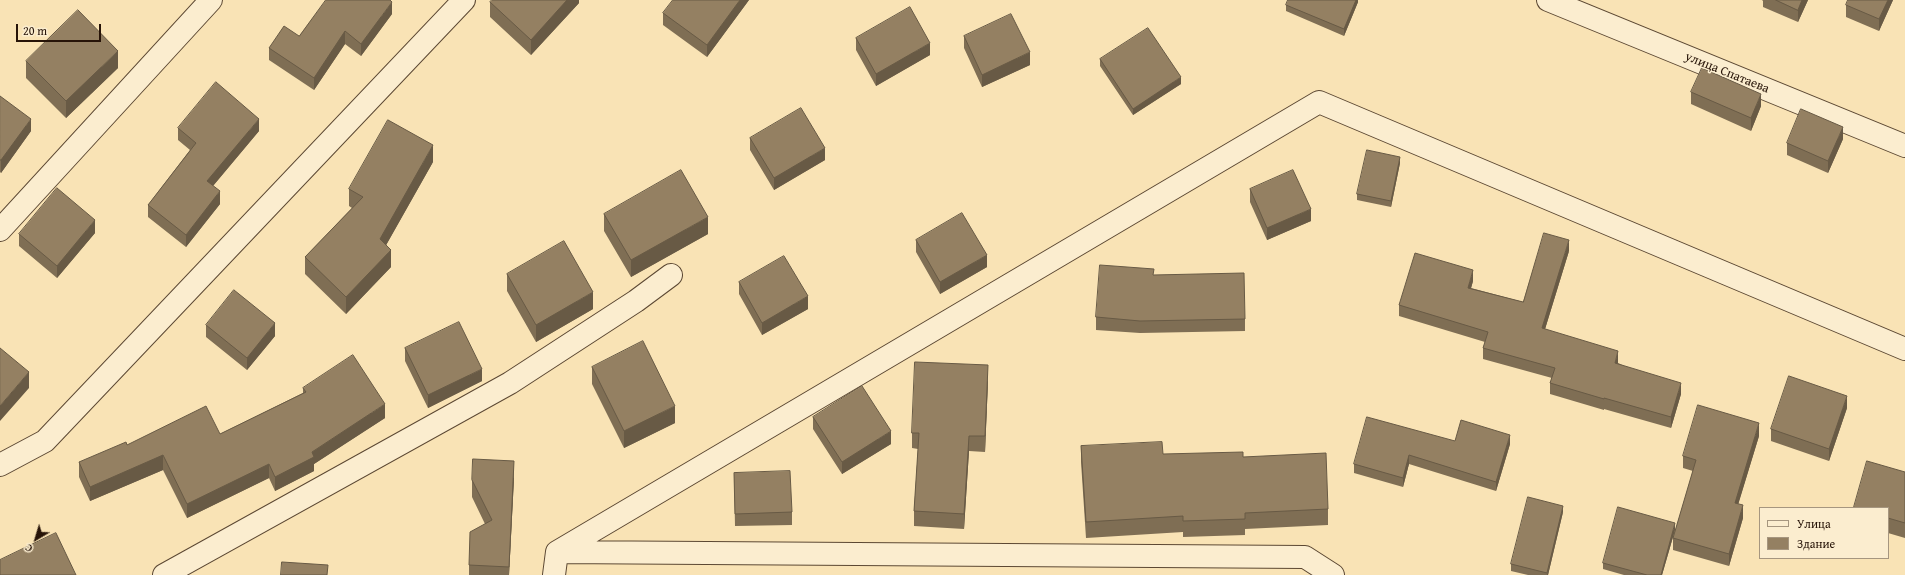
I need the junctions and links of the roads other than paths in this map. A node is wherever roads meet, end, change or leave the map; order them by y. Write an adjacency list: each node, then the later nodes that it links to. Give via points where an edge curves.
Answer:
1 (211, 0): 5 (street)
2 (464, 0): 8 (street, via 45,440)
3 (1548, 0): 4 (street, улица Спатаева)
4 (1905, 146)
5 (0, 230)
6 (671, 274): 10 (street, via 636,301 510,383)
7 (1905, 349): 9 (street, via 1319,102)
8 (0, 465)
9 (557, 552): 11 (street); 12 (street, via 1305,557)
10 (164, 575)
11 (554, 575)
12 (1333, 575)

